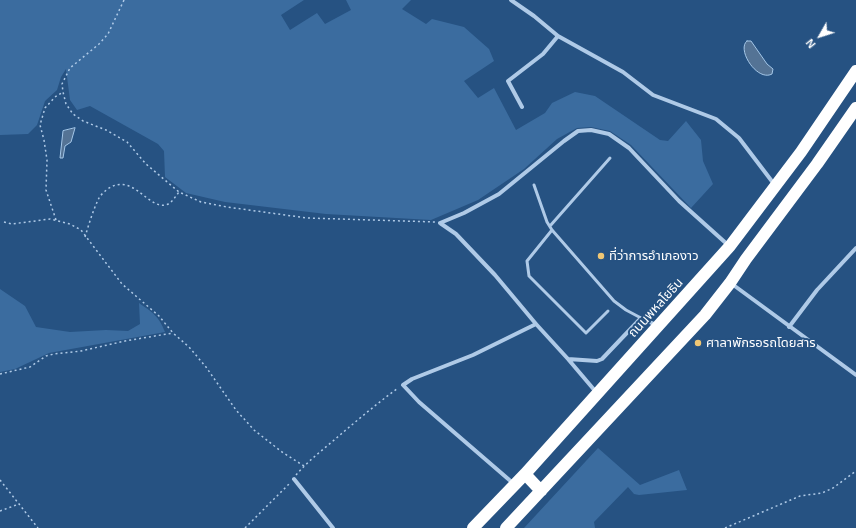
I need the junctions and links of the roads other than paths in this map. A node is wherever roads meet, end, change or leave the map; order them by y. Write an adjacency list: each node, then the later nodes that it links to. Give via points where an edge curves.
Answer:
1 (511, 0): 2 (street)
2 (558, 36): 4 (street, via 543,54 508,81); 8 (street, via 623,72 653,95 716,120 739,138)
3 (856, 71): 8 (highway, ถนนพหลโยธิน)
4 (522, 108)
5 (856, 108): 13 (highway)
6 (610, 158): 9 (lane)
7 (534, 185): 9 (lane)
8 (775, 186): 11 (highway, ถนนพหลโยธิน)
9 (550, 226): 10 (lane)
10 (552, 230): 14 (lane, via 527,261 529,276 586,333); 15 (lane, via 614,301)
11 (730, 246): 16 (street, via 679,201 629,148 609,134 592,130 578,131 499,194 464,213 440,222 456,234 495,275); 17 (highway, ถนนพหลโยธิน)
12 (856, 248): 18 (street, via 817,290)
13 (730, 283): 18 (street); 25 (highway, via 705,315)
14 (608, 312)
15 (641, 318): 17 (street); 19 (street, via 602,359 597,361)
16 (536, 324): 19 (street); 24 (street, via 473,355 412,378 403,385 419,402)
17 (658, 326): 21 (highway, ถนนพหลโยธิน)
18 (789, 327): 20 (street)
19 (568, 358): 21 (street)
20 (856, 375)
21 (598, 394): 22 (highway, ถนนพหลโยธิน)
22 (525, 474): 24 (highway, ถนนพหลโยธิน); 25 (highway)
23 (294, 478): 26 (street)
24 (515, 485): 27 (highway, ถนนพหลโยธิน)
25 (541, 491): 28 (highway)
26 (333, 528)
27 (473, 528)
28 (506, 528)

